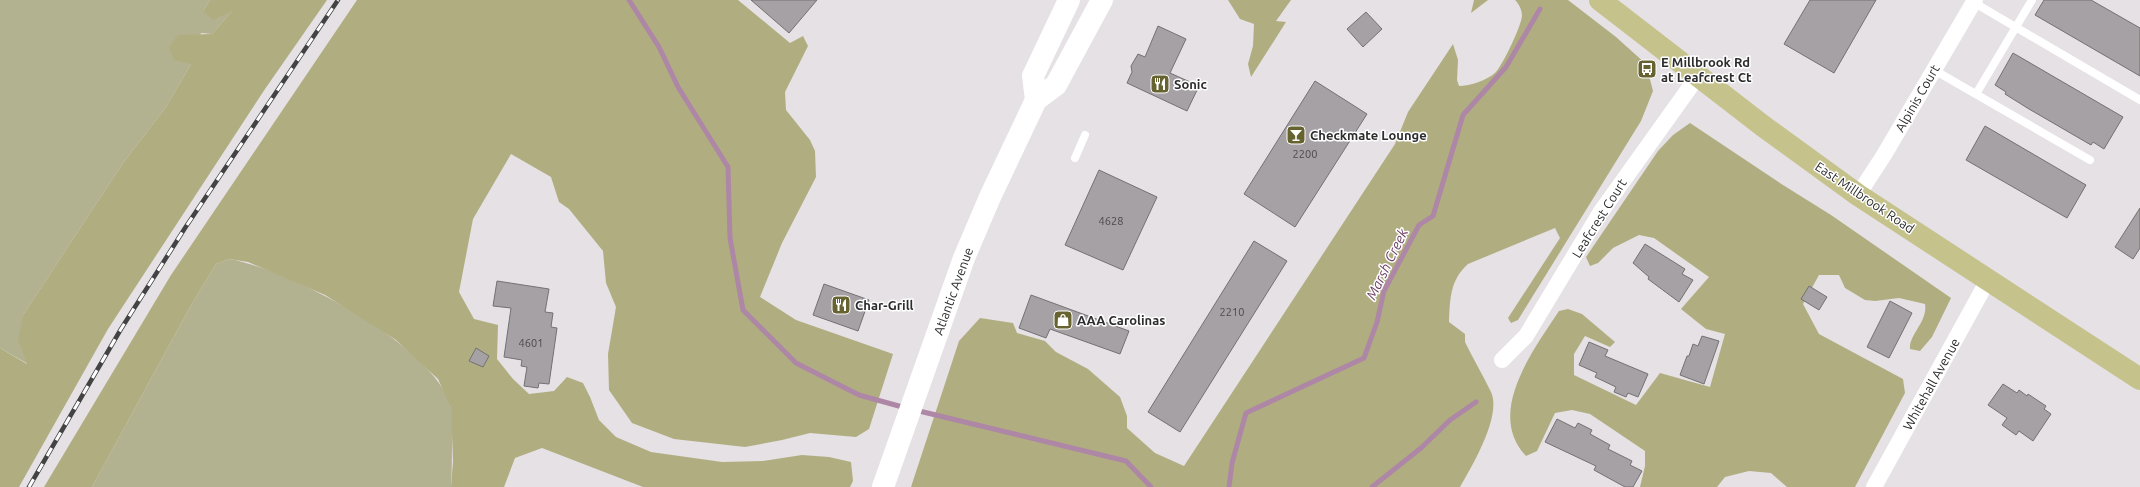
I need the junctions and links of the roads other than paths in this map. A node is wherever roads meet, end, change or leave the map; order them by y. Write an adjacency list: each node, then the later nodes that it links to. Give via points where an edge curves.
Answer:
1 (1069, 0): 10 (main road, via 1033,76)
2 (1102, 0): 10 (main road, Atlantic Avenue, via 1056,85)
3 (1600, 0): 8 (main road, East Millbrook Road)
4 (2032, 0): 6 (lane)
5 (1974, 1): 6 (lane); 7 (street, Alpinis Court)
6 (2016, 27): 9 (lane); 11 (lane)
7 (1934, 70): 9 (lane); 15 (street, Alpinis Court)
8 (1698, 76): 15 (main road, East Millbrook Road); 17 (street, Leafcrest Court, via 1600,213 1526,336)
9 (1976, 94): 14 (lane)
10 (1036, 100): 19 (main road, Atlantic Avenue, via 964,258)
11 (2140, 100)
12 (1085, 135): 13 (lane)
13 (1075, 158)
14 (2090, 160)
15 (1858, 194): 16 (main road, East Millbrook Road)
16 (1988, 280): 18 (main road, East Millbrook Road); 20 (street, Whitehall Avenue)
17 (1502, 360)
18 (2140, 379)
19 (883, 487)
20 (1874, 487)

